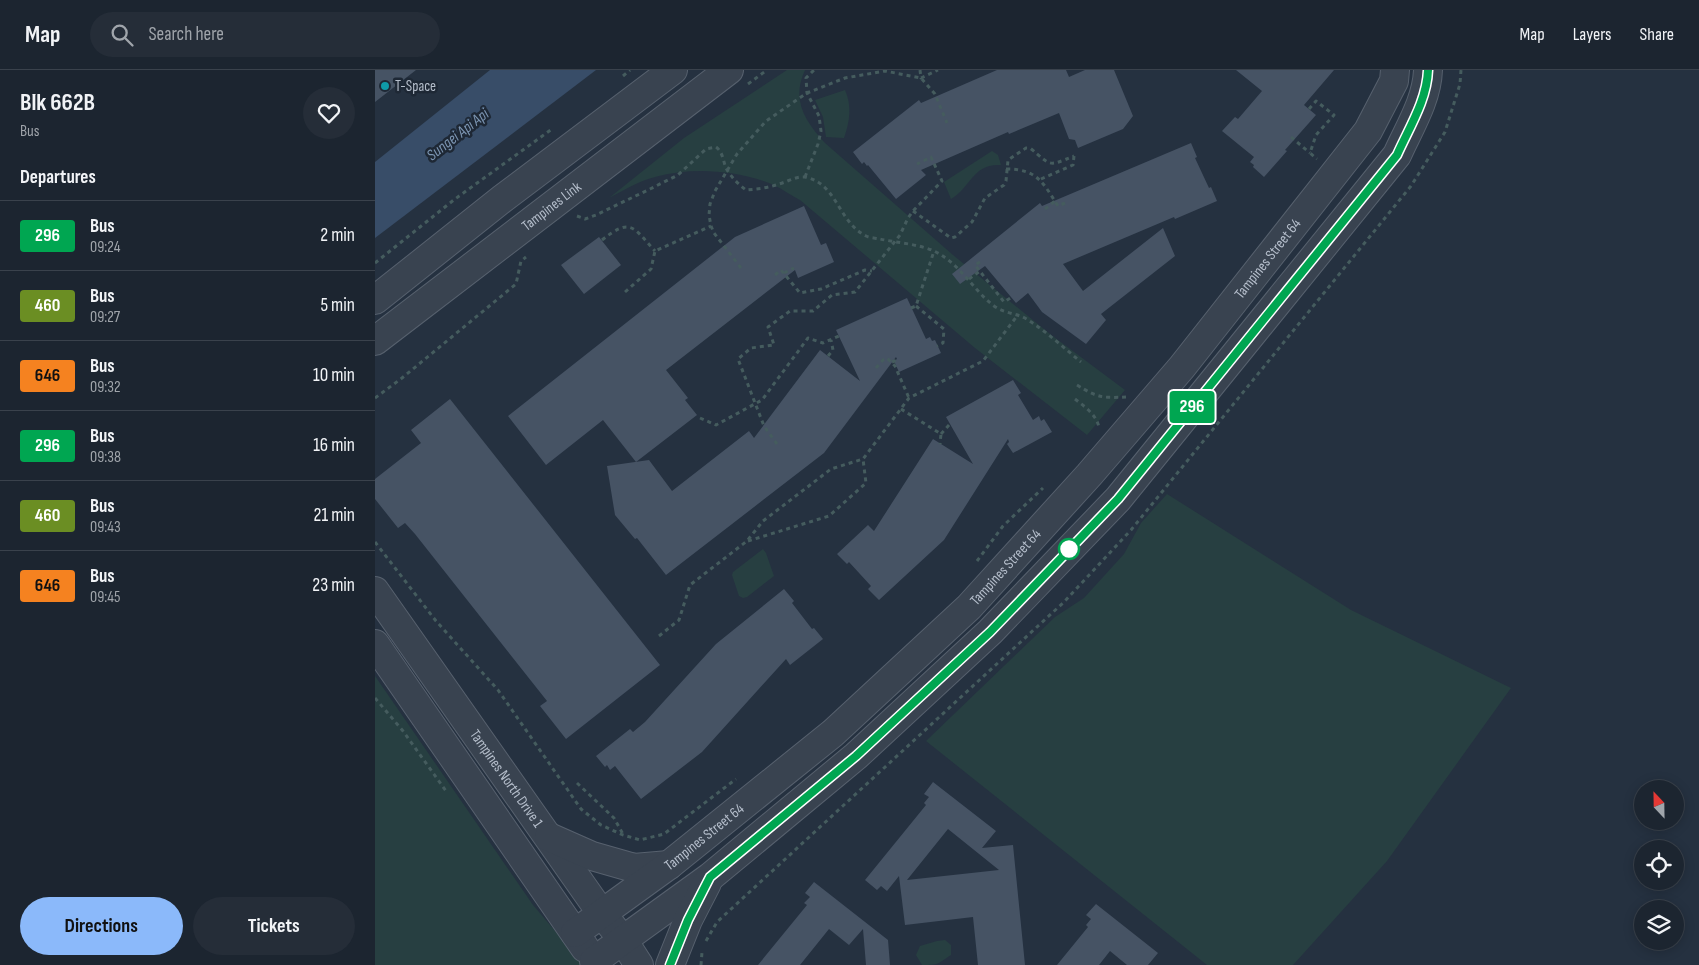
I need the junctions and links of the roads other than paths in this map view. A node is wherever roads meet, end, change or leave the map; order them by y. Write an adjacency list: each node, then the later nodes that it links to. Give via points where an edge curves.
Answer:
1 (673, 70): 5 (street)
2 (1395, 70): 10 (street, Tampines Street 64, via 1394,81 1368,132 1182,368 969,607 833,733)
3 (1428, 70): 11 (street, via 1427,85 1397,155 1111,506 990,632 856,756)
4 (737, 78): 6 (street, Tampines Link)
5 (375, 300)
6 (375, 341)
7 (375, 591): 9 (street, Tampines North Drive 1)
8 (375, 644): 13 (street)
9 (549, 837): 10 (street, via 592,856 634,868); 12 (street, Tampines North Drive 1)
10 (669, 865): 12 (street, Tampines Street 64)
11 (710, 877): 14 (street); 17 (street)
12 (602, 914): 13 (street, Tampines Street 64); 14 (street, Tampines North Drive 1)
13 (575, 933): 15 (street)
14 (623, 940): 15 (street); 16 (street, Tampines North Drive 1)
15 (596, 963)
16 (639, 965)
17 (670, 965)

